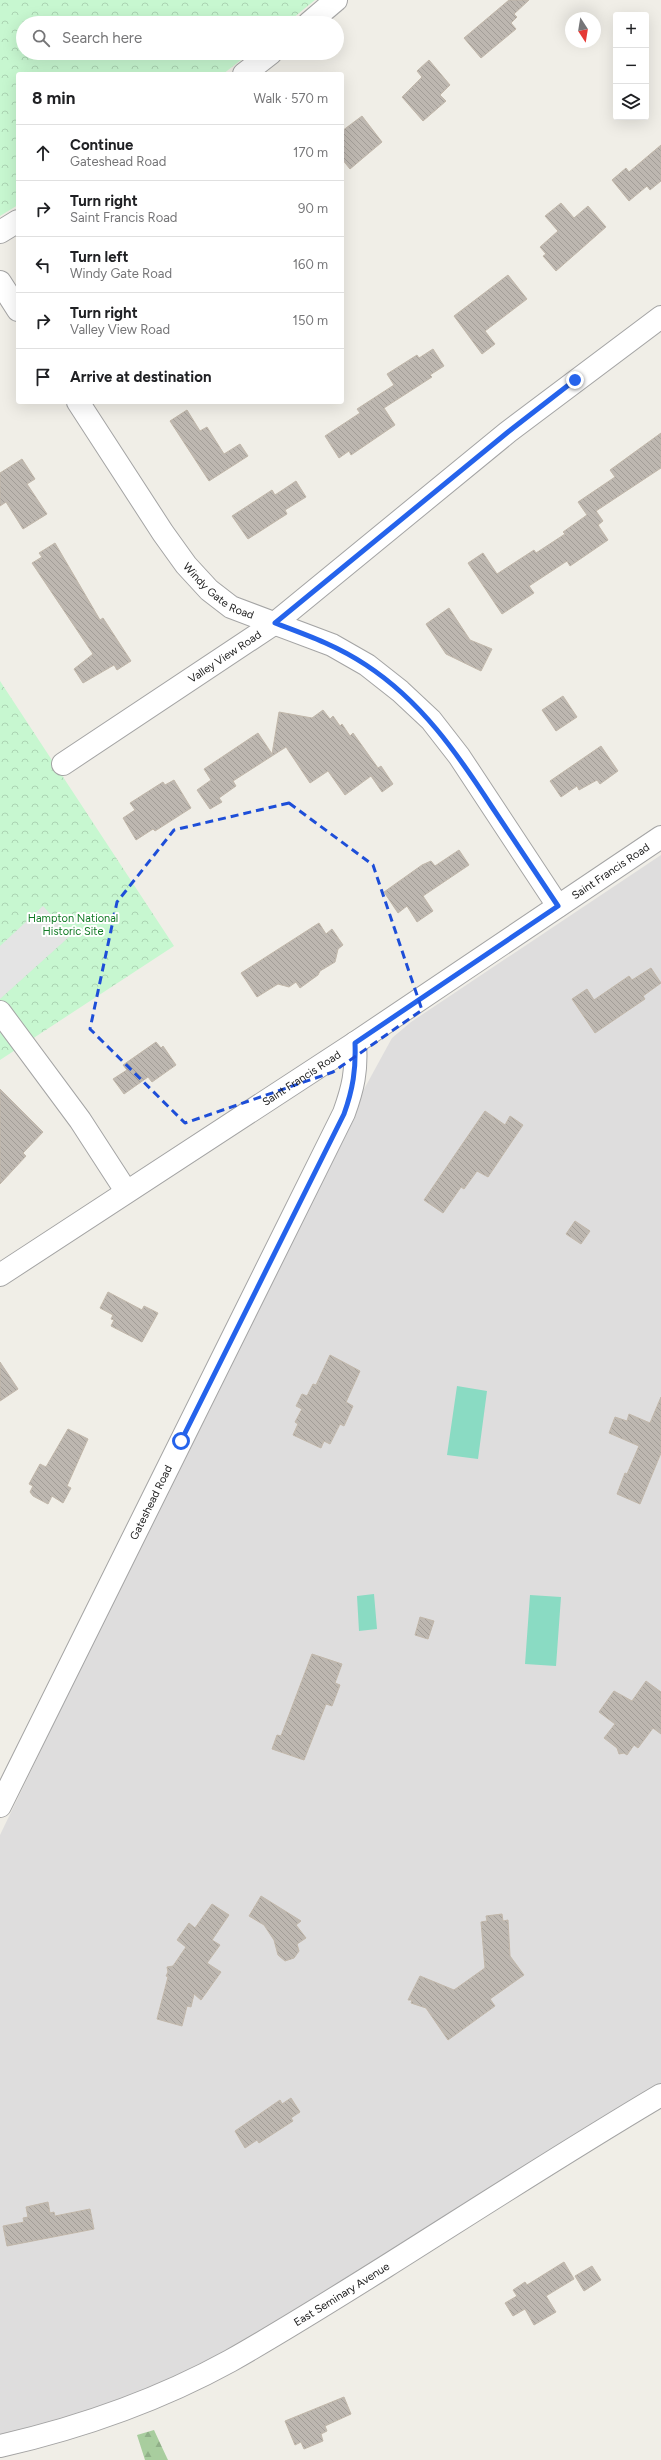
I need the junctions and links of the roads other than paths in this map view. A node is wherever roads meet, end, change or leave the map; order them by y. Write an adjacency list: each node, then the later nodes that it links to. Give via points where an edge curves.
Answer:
1 (336, 0): 2 (street)
2 (317, 16)
3 (262, 60): 4 (street)
4 (247, 72)
5 (16, 222): 6 (street)
6 (0, 232)
7 (0, 282): 8 (street)
8 (16, 307)
9 (661, 317): 11 (street, Valley View Road, via 508,432)
10 (79, 404): 11 (street, Windy Gate Road, via 186,565 209,590 231,607)
11 (275, 623): 12 (street, Valley View Road); 14 (street, Windy Gate Road, via 332,645 367,665 431,720 459,756)
12 (63, 764)
13 (661, 837): 14 (street, Saint Francis Road)
14 (558, 906): 16 (street, Saint Francis Road)
15 (0, 1012): 17 (street, via 80,1120)
16 (355, 1043): 17 (street, Saint Francis Road); 19 (street, Gateshead Road, via 356,1069 344,1114)
17 (126, 1191): 18 (street, Saint Francis Road)
18 (0, 1275)
19 (0, 1806)
20 (661, 2095): 21 (street, East Seminary Avenue, via 302,2318 228,2361 169,2390 101,2417)
21 (0, 2446)

